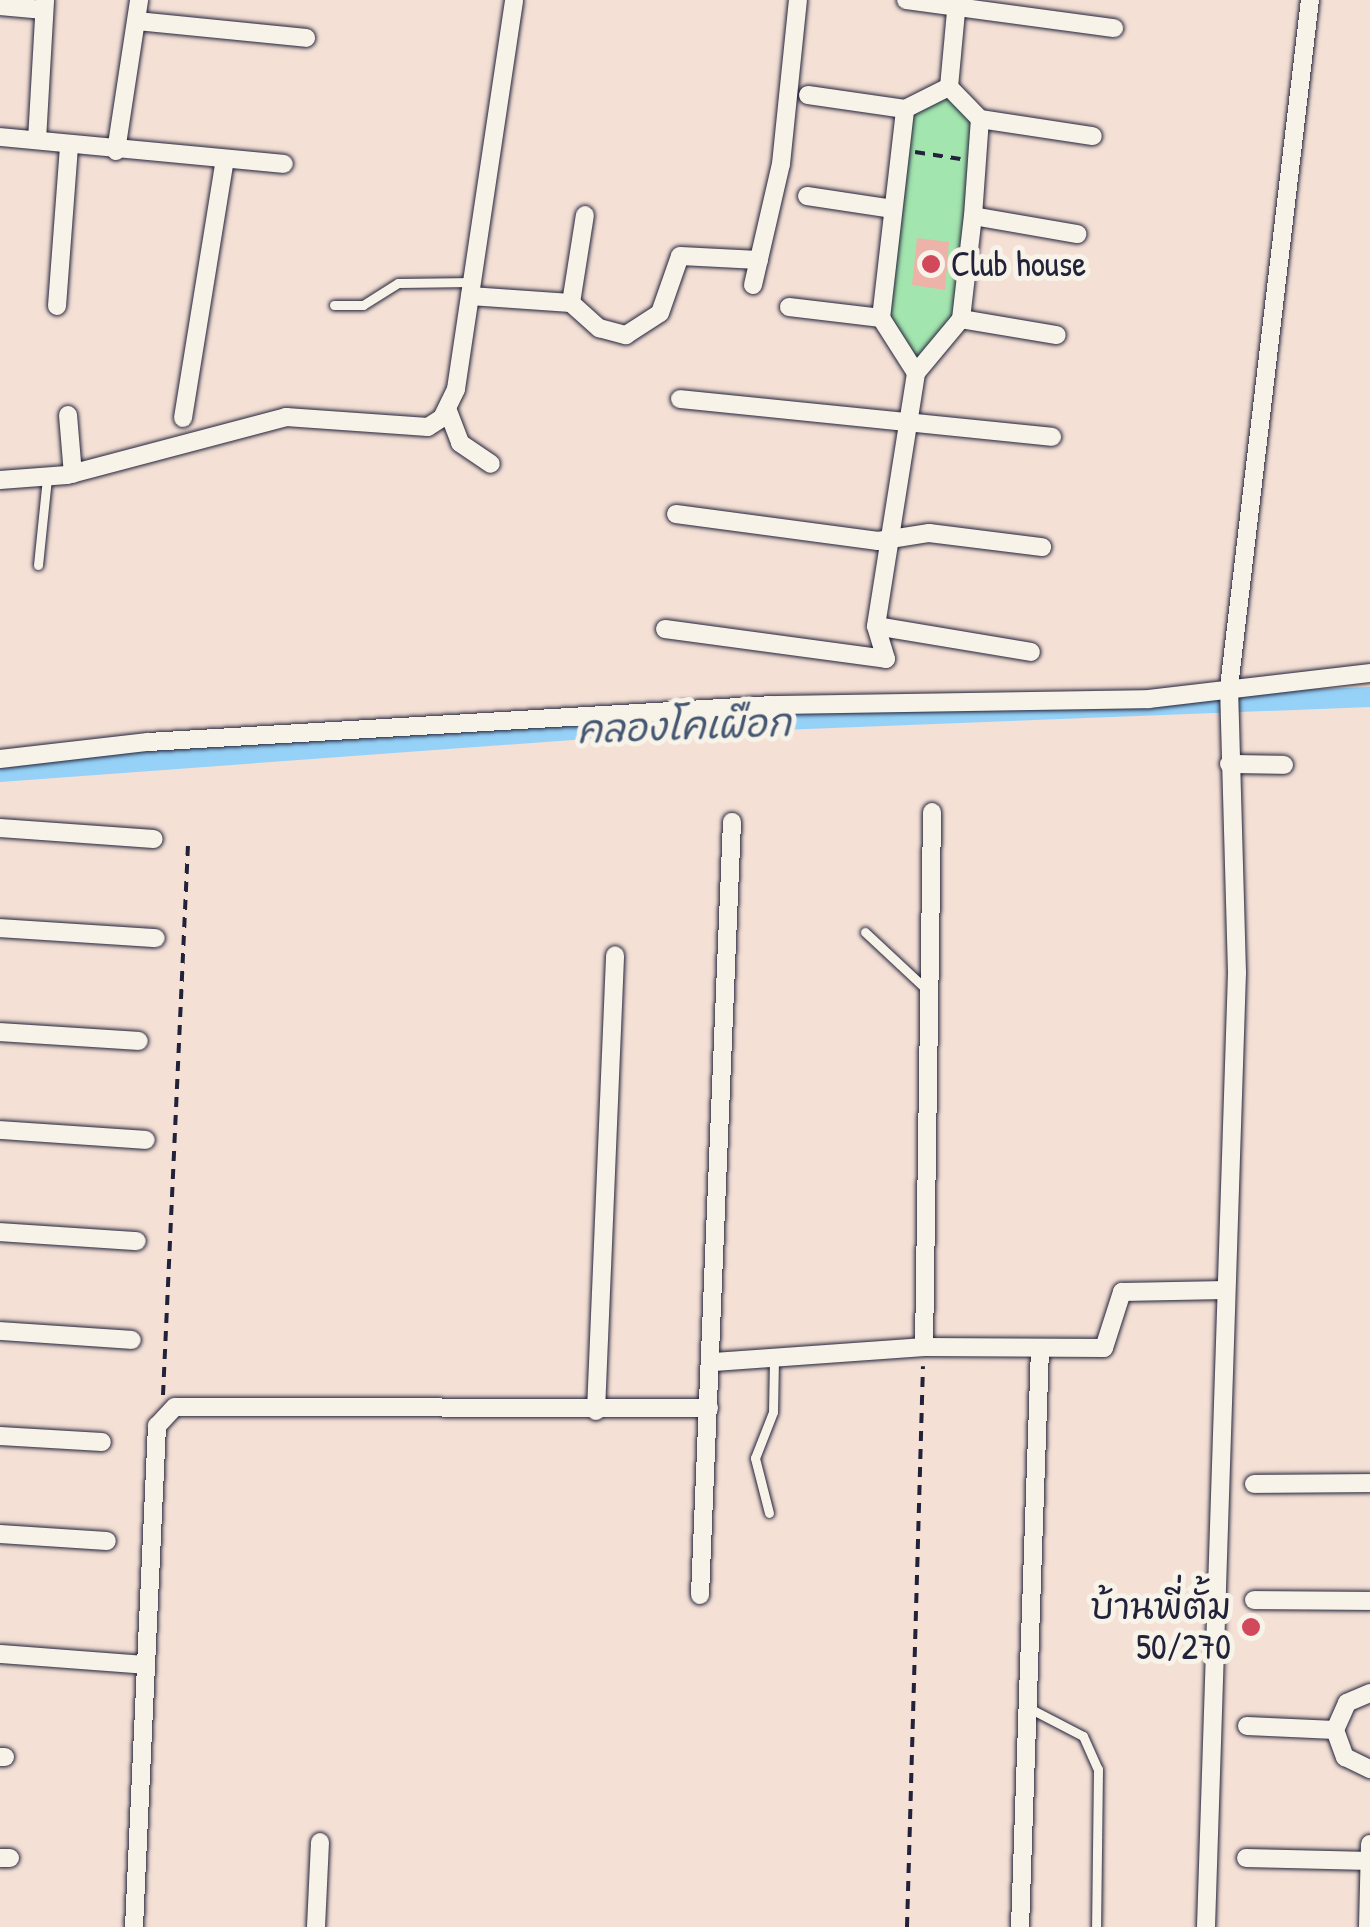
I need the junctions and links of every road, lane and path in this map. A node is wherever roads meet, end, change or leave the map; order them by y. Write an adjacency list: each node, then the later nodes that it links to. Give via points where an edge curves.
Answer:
1 (140, 0): 9 (street)
2 (514, 0): 32 (street)
3 (798, 0): 30 (street, via 781,164)
4 (906, 0): 6 (street)
5 (1310, 0): 59 (street)
6 (957, 3): 10 (street); 12 (street)
7 (45, 5): 8 (street); 18 (street)
8 (0, 6)
9 (137, 21): 11 (street); 21 (street)
10 (1114, 28)
11 (306, 38)
12 (949, 88): 14 (street); 15 (street)
13 (808, 95): 14 (street)
14 (906, 109): 20 (street)
15 (980, 119): 16 (street); 23 (street)
16 (1094, 136)
17 (0, 137): 18 (street)
18 (37, 140): 19 (street)
19 (69, 145): 21 (street); 35 (street)
20 (900, 150): 23 (path); 26 (street)
21 (116, 151): 22 (street)
22 (225, 158): 24 (street); 44 (street)
23 (974, 162): 28 (street)
24 (284, 164)
25 (807, 196): 26 (street)
26 (893, 208): 37 (street)
27 (586, 214): 33 (street)
28 (973, 216): 29 (street); 38 (street)
29 (1077, 234)
30 (759, 260): 31 (street); 33 (street, via 680,256 660,313 626,335 599,328)
31 (753, 285)
32 (472, 289): 33 (street); 34 (lane, via 398,283 363,306); 42 (street)
33 (572, 303)
34 (334, 305)
35 (57, 306)
36 (789, 307): 37 (street)
37 (880, 318): 40 (street)
38 (961, 320): 39 (street); 40 (street)
39 (1056, 335)
40 (916, 372): 45 (street)
41 (680, 399): 45 (street)
42 (448, 411): 47 (street, via 460,443); 48 (street, via 428,427 286,417)
43 (68, 416): 48 (street)
44 (183, 418)
45 (910, 425): 46 (street); 52 (street)
46 (1052, 437)
47 (491, 464)
48 (73, 474): 49 (street)
49 (47, 477): 50 (street); 54 (lane)
50 (0, 480)
51 (676, 514): 52 (street, via 878,541)
52 (891, 534): 53 (street); 55 (street)
53 (1042, 547)
54 (38, 565)
55 (876, 626): 56 (street, via 886,659); 57 (street)
56 (665, 629)
57 (1031, 652)
58 (1370, 673): 59 (street)
59 (1230, 690): 60 (street, via 1038,705 772,706 207,738); 61 (street)
60 (0, 759)
61 (1230, 764): 62 (street); 79 (street, via 1237,973)
62 (1284, 765)
63 (932, 812): 72 (street)
64 (732, 822): 85 (street)
65 (0, 828): 66 (street)
66 (154, 839)
67 (188, 845): 88 (path)
68 (0, 928): 70 (street)
69 (865, 932): 72 (lane)
70 (156, 938)
71 (615, 954): 87 (street)
72 (928, 992): 82 (street)
73 (0, 1032): 74 (street)
74 (138, 1042)
75 (0, 1130): 76 (street)
76 (146, 1140)
77 (0, 1232): 78 (street)
78 (137, 1241)
79 (1226, 1290): 83 (street, via 1122,1292 1104,1348); 115 (street)
80 (0, 1331): 81 (street)
81 (132, 1340)
82 (924, 1346): 83 (street); 84 (street); 112 (path)
83 (1040, 1349): 102 (street)
84 (774, 1358): 85 (street); 93 (lane, via 773,1412 755,1458)
85 (714, 1362): 86 (street)
86 (709, 1408): 87 (street); 96 (street)
87 (596, 1411): 88 (street, via 175,1407)
88 (162, 1420): 100 (street)
89 (0, 1436): 90 (street)
90 (102, 1442)
91 (1370, 1483): 92 (street)
92 (1254, 1484)
93 (770, 1513)
94 (0, 1534): 95 (street)
95 (107, 1541)
96 (700, 1595)
97 (1254, 1600): 98 (street)
98 (1370, 1601)
99 (0, 1654): 100 (street)
100 (146, 1664): 110 (street)
101 (1370, 1694): 104 (street, via 1346,1703)
102 (1023, 1705): 113 (street); 114 (lane, via 1083,1736 1098,1769)
103 (1247, 1726): 104 (street)
104 (1335, 1730): 105 (street, via 1345,1757)
105 (1370, 1768)
106 (320, 1842): 111 (street)
107 (1370, 1844): 109 (street)
108 (1246, 1858): 109 (street)
109 (1370, 1861): 116 (street)
110 (134, 1927)
111 (316, 1927)
112 (907, 1927)
113 (1020, 1927)
114 (1096, 1927)
115 (1206, 1927)
116 (1368, 1927)

